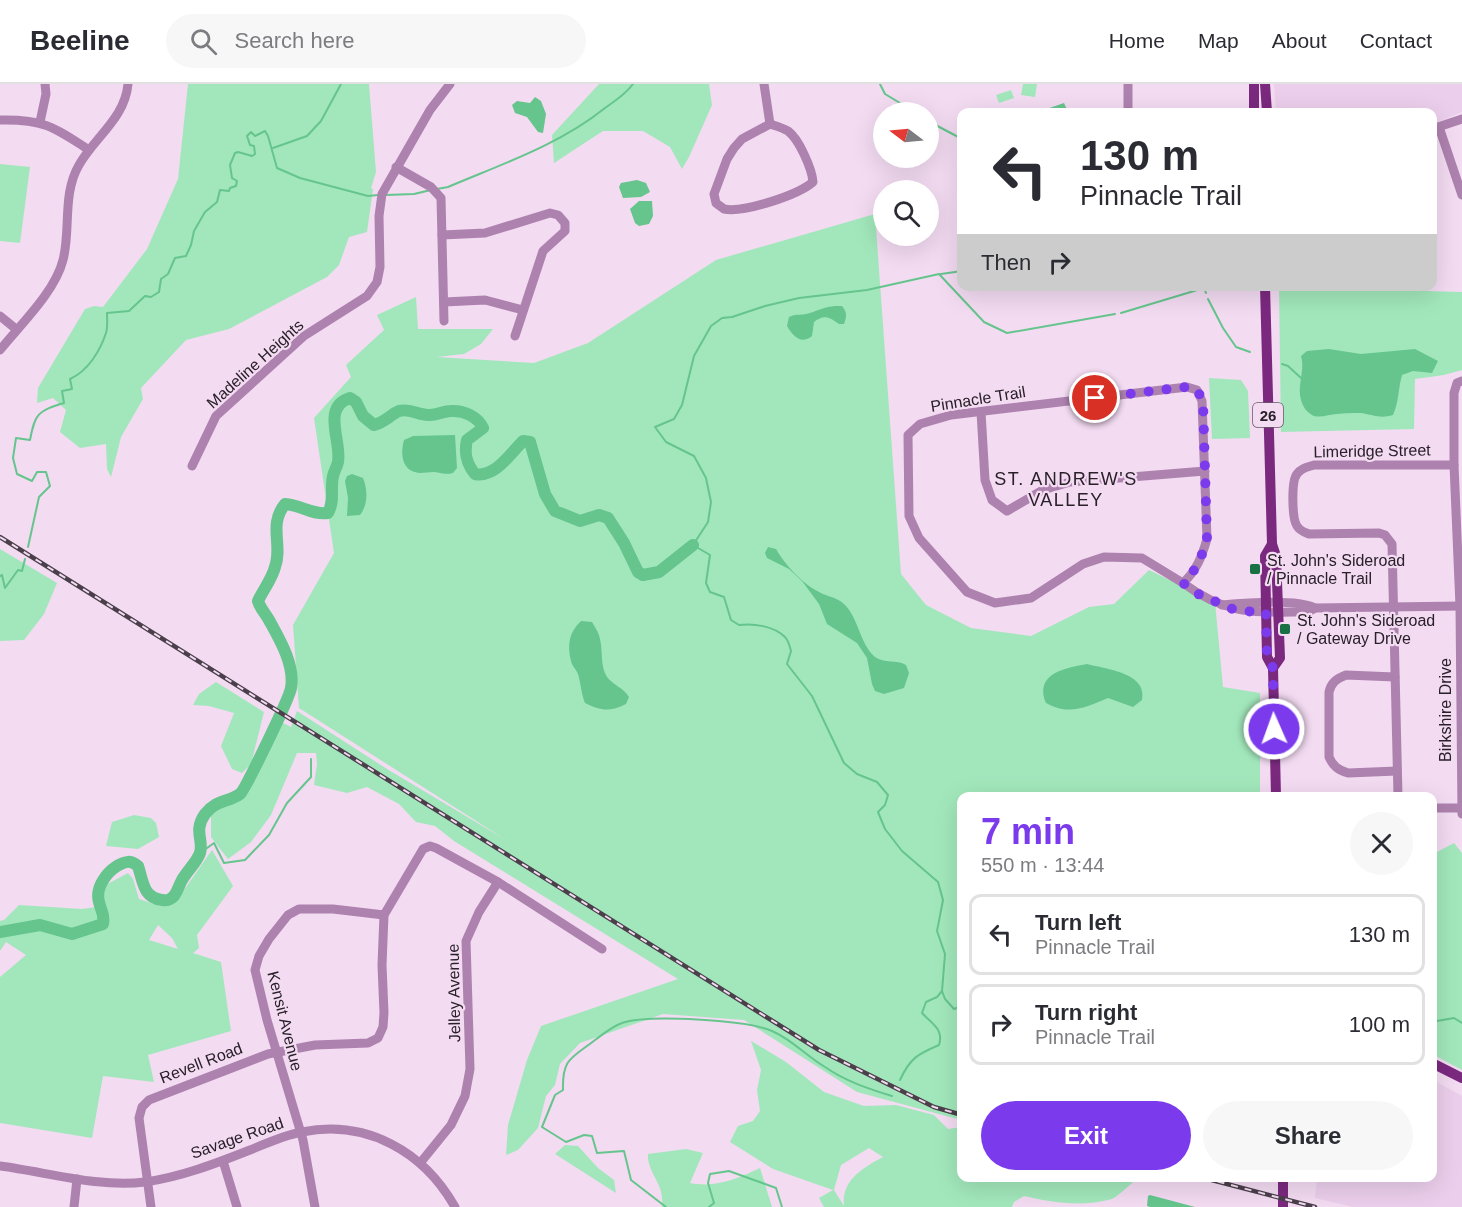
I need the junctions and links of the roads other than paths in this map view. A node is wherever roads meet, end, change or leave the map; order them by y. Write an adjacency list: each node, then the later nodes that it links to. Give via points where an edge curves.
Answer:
1 (45, 84): 13 (street)
2 (128, 84): 17 (street, via 126,99 116,117)
3 (450, 84): 18 (street, Madeline Heights)
4 (764, 84): 14 (street)
5 (1128, 84): 8 (street)
6 (1254, 84): 9 (main road)
7 (1265, 84): 10 (main road)
8 (1128, 108)
9 (1254, 108)
10 (1267, 108)
11 (1462, 119): 15 (street)
12 (0, 120): 13 (street)
13 (40, 123): 17 (street, via 62,131)
14 (770, 124): 14 (street, via 742,139 727,159 714,194 716,203 724,209 760,206 813,182 796,139)
15 (1437, 128)
16 (1437, 131): 19 (street)
17 (89, 150): 26 (street, via 74,176 63,260 41,300)
18 (396, 167): 20 (street, via 431,187 441,198); 32 (street, Madeline Heights, via 382,194 377,282 367,296 303,336 216,416)
19 (1462, 195)
20 (442, 235): 22 (street); 23 (street, via 485,234 550,213 558,215 565,223 565,231 543,251)
21 (1265, 291): 34 (main road, 26)
22 (444, 302): 23 (street, via 485,300); 25 (street)
23 (523, 310): 27 (street)
24 (0, 316): 26 (street)
25 (444, 321)
26 (16, 329): 28 (street)
27 (515, 336)
28 (0, 350)
29 (1462, 381): 31 (street, Birkshire Drive, via 1454,393)
30 (981, 412): 33 (street, Pinnacle Trail, via 1186,387 1197,390 1203,401); 33 (street, via 985,480 992,500 1007,511 1043,490 1070,482); 35 (street, Pinnacle Trail, via 920,424 908,435 909,516 919,538 967,592 995,603 1031,598 1083,564 1104,557 1142,558)
31 (1454, 465): 36 (street, Birkshire Drive); 37 (street, Limeridge Street, via 1314,465 1302,469 1294,479 1294,523 1298,529 1309,534 1379,533 1389,539)
32 (192, 466)
33 (1205, 471): 35 (street, Pinnacle Trail, via 1207,539 1202,557)
34 (1272, 544): 38 (main road, 26, via 1265,556); 39 (main road, 26)
35 (1183, 583): 38 (street, Pinnacle Trail, via 1222,605)
36 (1461, 606): 37 (street, Pinnacle Trail); 46 (street, Birkshire Drive)
37 (1392, 607): 39 (street, Pinnacle Trail, via 1315,608 1308,612); 41 (street)
38 (1266, 608): 39 (street, Pinnacle Trail); 40 (main road, 26, via 1267,657)
39 (1278, 608): 40 (main road, 26, via 1280,658)
40 (1273, 668): 43 (main road, 26)
41 (1395, 677): 42 (street); 42 (street, via 1346,675 1331,684 1329,757 1333,765 1348,773)
42 (1397, 771): 44 (street)
43 (1276, 792)
44 (1398, 792)
45 (1437, 809): 46 (street)
46 (1461, 811)
47 (498, 882): 48 (street, via 430,846 419,854); 49 (street); 55 (street, Jelley Avenue, via 466,941 470,1069 465,1096 451,1125)
48 (384, 915): 50 (street, via 384,1013 378,1038 368,1043 315,1045); 50 (street, Kensit Avenue, via 299,909 280,924 259,956 255,970)
49 (602, 949)
50 (277, 1052): 53 (street, Kensit Avenue); 58 (street, Revell Road, via 149,1100 139,1118)
51 (1437, 1066): 52 (main road)
52 (1462, 1078)
53 (300, 1132): 54 (street, Savage Road); 55 (street, Savage Road, via 325,1129 368,1136 400,1148); 63 (street, Kensit Avenue)
54 (223, 1161): 58 (street, Savage Road); 62 (street)
55 (421, 1162): 64 (street, Savage Road)
56 (0, 1166): 57 (street, Savage Road)
57 (77, 1179): 58 (street, Savage Road); 60 (street)
58 (147, 1182): 61 (street, Revell Road)
59 (1283, 1182): 65 (main road)
60 (74, 1207)
61 (151, 1207)
62 (237, 1207)
63 (315, 1207)
64 (455, 1207)
65 (1283, 1207)

